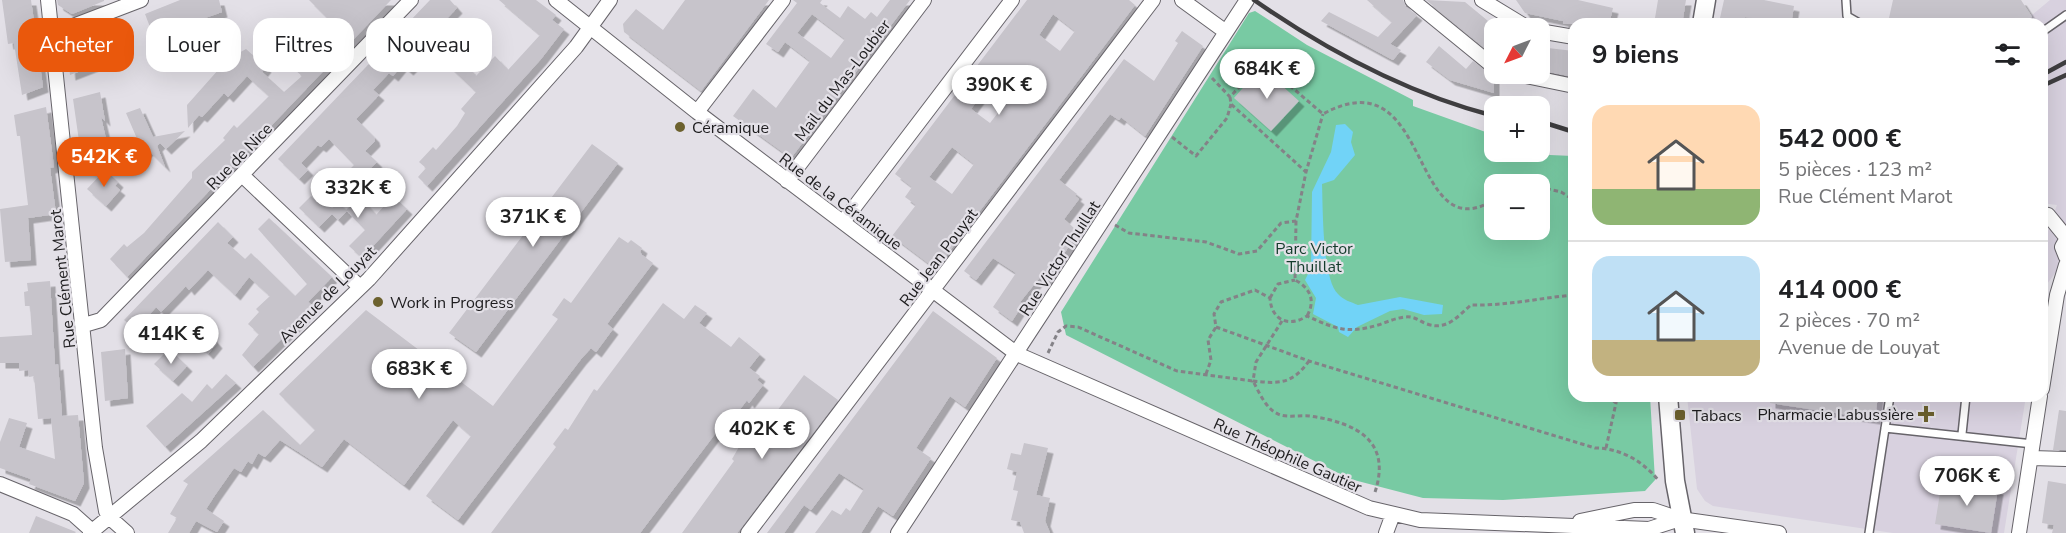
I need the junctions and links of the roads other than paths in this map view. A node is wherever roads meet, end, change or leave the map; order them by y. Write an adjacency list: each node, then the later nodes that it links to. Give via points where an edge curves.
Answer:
1 (48, 0): 17 (street, Rue Clément Marot)
2 (141, 0): 18 (street)
3 (411, 0): 32 (street, Rue de Nice)
4 (556, 0): 22 (street, Rue de la Céramique)
5 (610, 0): 22 (street, Avenue de Louyat)
6 (783, 0): 31 (street)
7 (924, 0): 33 (street, Mail du Mas-Loubier)
8 (1012, 0): 35 (street)
9 (1153, 0): 40 (street, Rue Jean Pouyat)
10 (1182, 0): 24 (street)
11 (1412, 0): 27 (street)
12 (1706, 0): 20 (street)
13 (1846, 0): 21 (lane)
14 (1488, 3): 19 (street)
15 (1244, 4): 24 (street, Rue Victor Thuillat)
16 (2066, 15): 23 (lane)
17 (50, 18)
18 (94, 18)
19 (1512, 18)
20 (1703, 18)
21 (1850, 18)
22 (590, 28): 31 (street, Rue de la Céramique); 39 (street, Avenue de Louyat, via 471,167)
23 (2048, 28)
24 (1226, 32): 43 (street, Rue Victor Thuillat)
25 (1550, 33): 26 (street)
26 (1568, 36)
27 (1484, 60)
28 (56, 72): 42 (street, Rue Clément Marot)
29 (1550, 81): 30 (street)
30 (1568, 85)
31 (697, 112): 33 (street, Rue de la Céramique)
32 (243, 176): 39 (street); 42 (street, Rue de Nice, via 100,320)
33 (787, 181): 35 (street, Rue de la Céramique)
34 (2048, 215): 36 (street)
35 (843, 222): 40 (street, Rue de la Céramique)
36 (2066, 238): 37 (street, via 2062,247)
37 (2066, 257)
38 (2066, 265): 41 (street)
39 (360, 287): 54 (street, Avenue de Louyat, via 201,441)
40 (934, 290): 43 (street, Rue de la Céramique); 59 (street, Rue Jean Pouyat)
41 (2048, 313)
42 (84, 326): 54 (street, Rue Clément Marot, via 95,448)
43 (1017, 354): 53 (street, Rue Théophile Gautier, via 1369,508); 60 (street, Rue Victor Thuillat)
44 (1668, 402): 56 (street)
45 (1889, 402): 48 (lane)
46 (1965, 402): 49 (lane)
47 (2039, 402): 50 (street)
48 (1885, 428): 49 (lane, via 1934,435); 63 (lane)
49 (1962, 434): 50 (lane)
50 (2032, 451): 51 (street); 64 (street)
51 (2066, 459)
52 (0, 484): 57 (street, via 73,514)
53 (1393, 514): 55 (street, Rue Théophile Gautier, via 1420,520); 61 (street)
54 (109, 517): 57 (street, Avenue de Louyat); 58 (street)
55 (1562, 525): 56 (street, Rue Théophile Gautier, via 1655,530); 56 (street, Rue Théophile Gautier, via 1634,510 1653,510)
56 (1682, 526): 62 (street)
57 (91, 532)
58 (127, 533)
59 (748, 533)
60 (898, 533)
61 (1386, 533)
62 (1779, 533)
63 (1869, 533)
64 (2019, 533)

